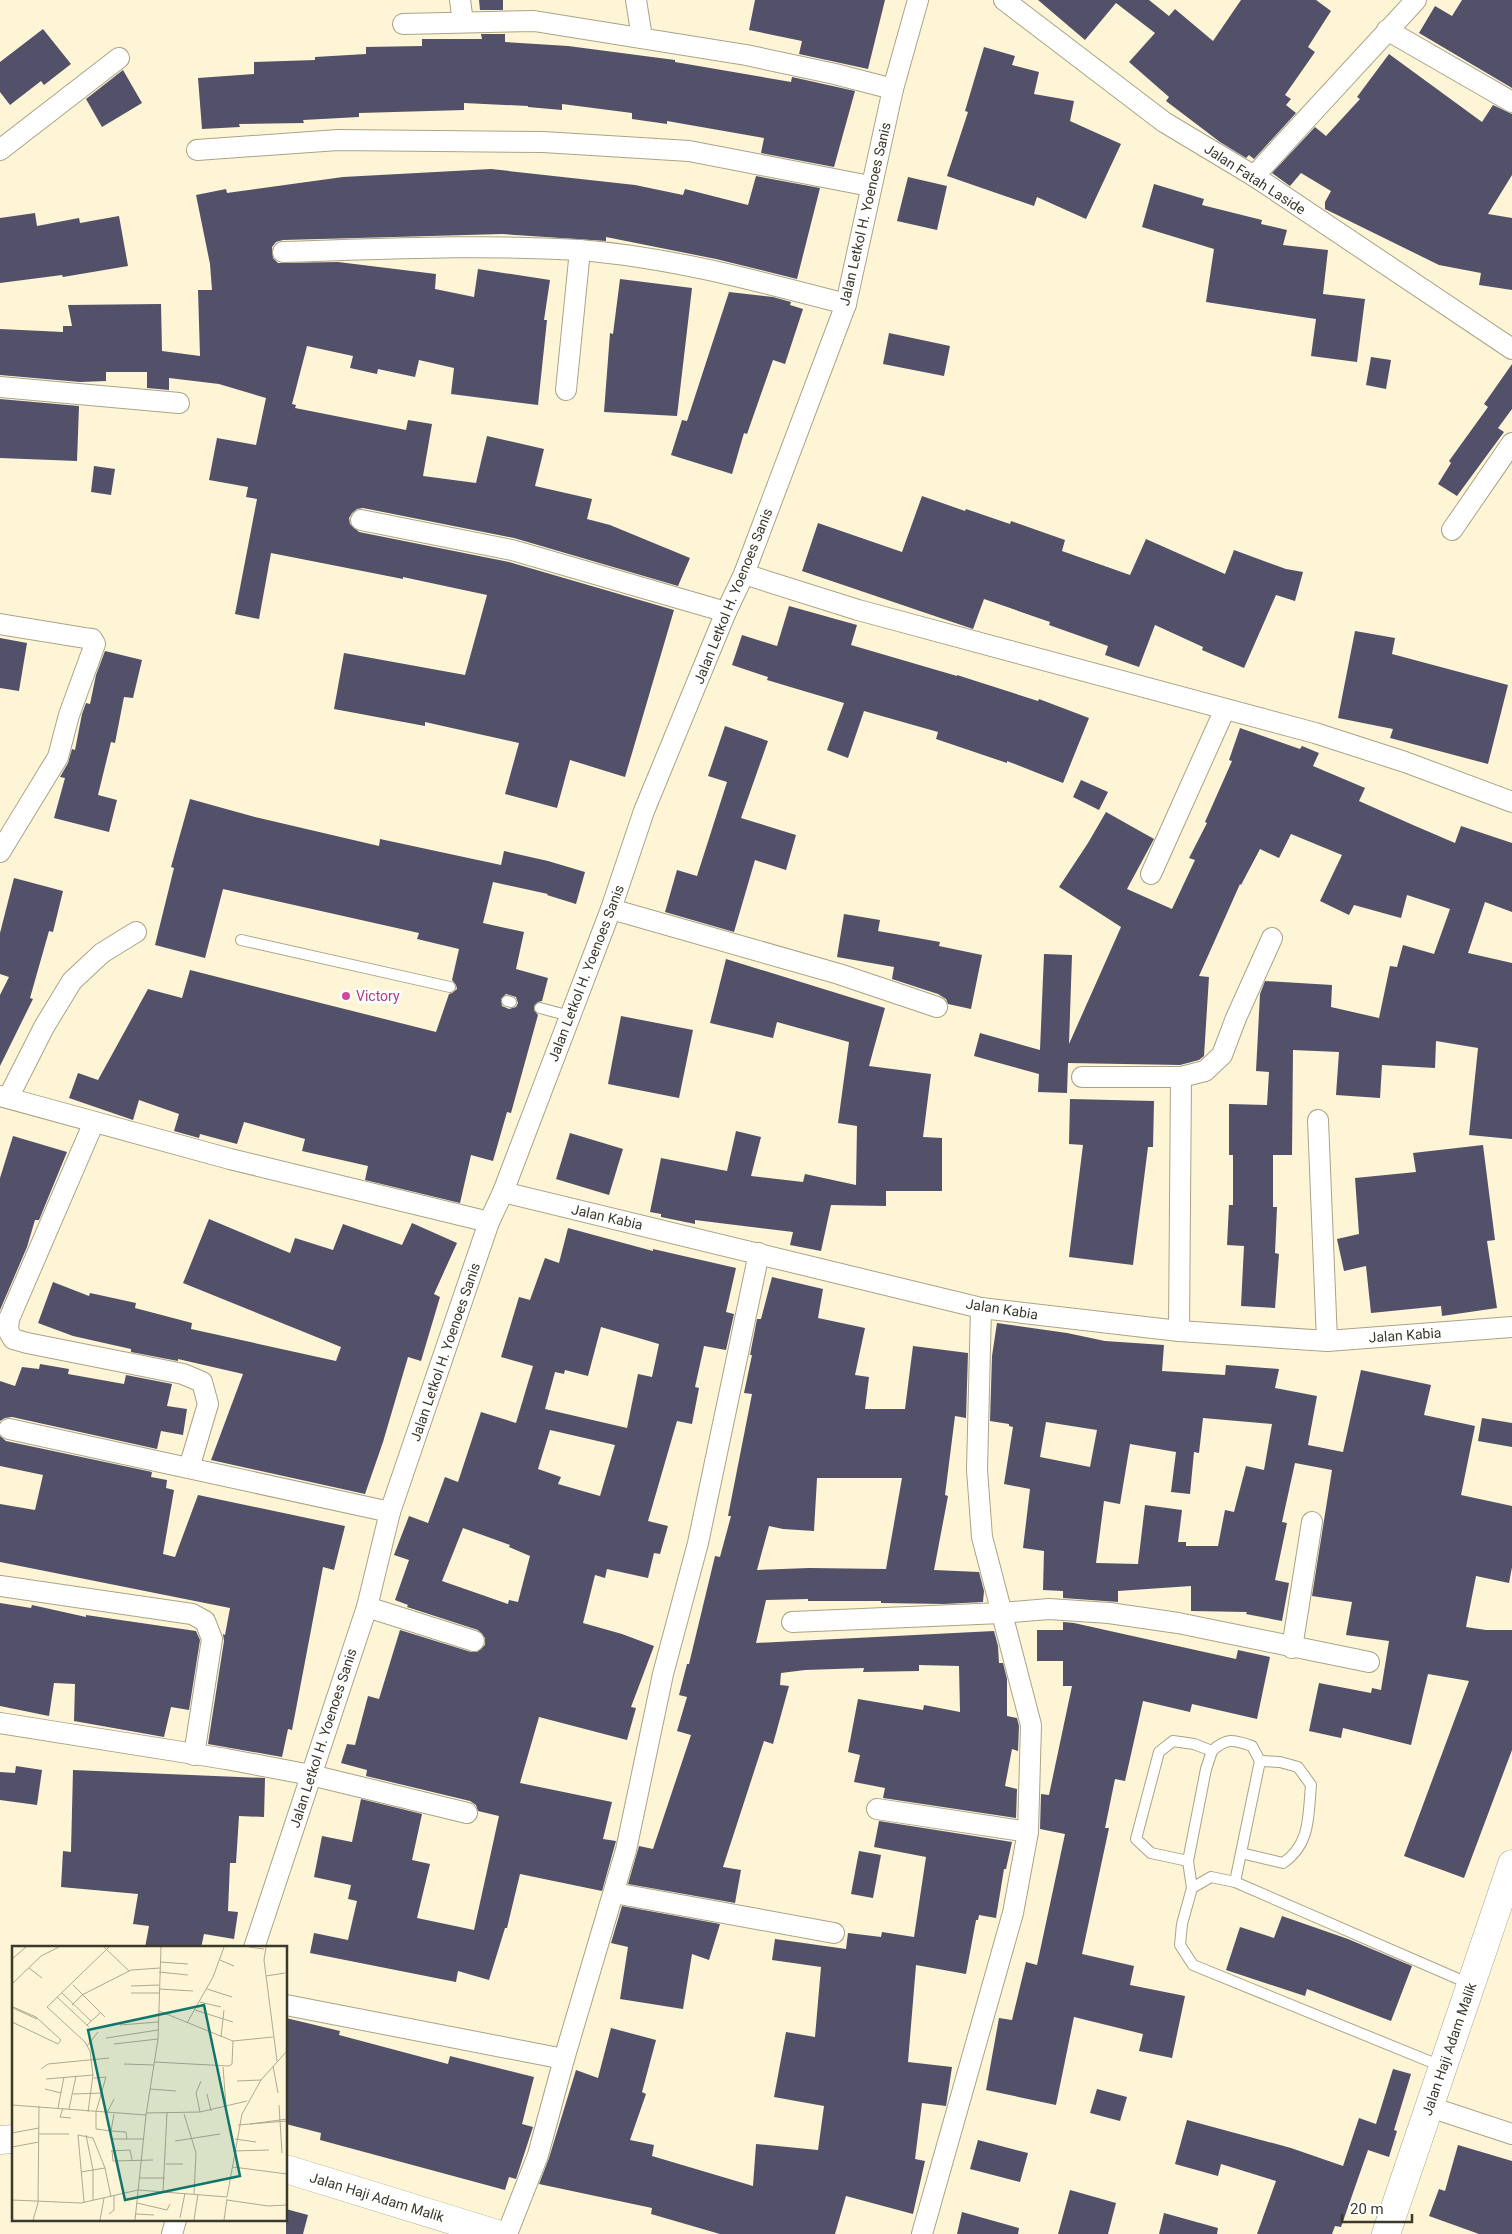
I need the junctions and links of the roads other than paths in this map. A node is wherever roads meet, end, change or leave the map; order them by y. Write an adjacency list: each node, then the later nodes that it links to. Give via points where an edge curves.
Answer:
1 (460, 0): 6 (street)
2 (636, 0): 9 (street)
3 (918, 0): 11 (street, Jalan Letkol H. Yoenoes Sanis)
4 (1004, 0): 15 (street, Jalan Fatah Laside, via 1164,122)
5 (1416, 0): 8 (street)
6 (463, 22): 7 (street); 9 (street, via 534,22)
7 (403, 24)
8 (1386, 30): 12 (street); 15 (street)
9 (642, 38): 11 (street, via 746,55)
10 (119, 58): 13 (street)
11 (893, 89): 16 (street, Jalan Letkol H. Yoenoes Sanis)
12 (1512, 102)
13 (0, 150)
14 (197, 150): 16 (street, via 338,140 543,142 690,151)
15 (1254, 176): 20 (street, Jalan Fatah Laside)
16 (870, 186): 19 (street, Jalan Letkol H. Yoenoes Sanis)
17 (580, 250): 18 (street, via 502,247); 19 (street, via 662,260); 22 (street)
18 (283, 252)
19 (846, 304): 27 (street, Jalan Letkol H. Yoenoes Sanis)
20 (1512, 349)
21 (0, 387): 23 (street)
22 (566, 390)
23 (179, 403)
24 (1512, 443): 26 (street)
25 (361, 520): 28 (street, via 512,550)
26 (1452, 530)
27 (744, 574): 28 (street, Jalan Letkol H. Yoenoes Sanis); 30 (street, via 858,610)
28 (726, 612): 35 (street, Jalan Letkol H. Yoenoes Sanis, via 644,811)
29 (0, 624): 32 (street, via 92,639 95,644 69,715 58,757)
30 (1224, 709): 31 (street, via 1315,733); 34 (street)
31 (1512, 802)
32 (7, 829): 33 (street)
33 (0, 852)
34 (1151, 874)
35 (611, 909): 40 (street, via 838,974); 42 (street, Jalan Letkol H. Yoenoes Sanis)
36 (136, 932): 45 (street, via 102,952 72,981)
37 (1272, 938): 44 (street, via 1222,1055 1205,1071)
38 (240, 940): 39 (lane)
39 (450, 987)
40 (937, 1007)
41 (540, 1008): 42 (lane)
42 (570, 1016): 48 (street, Jalan Letkol H. Yoenoes Sanis)
43 (1082, 1077): 44 (street)
44 (1181, 1077): 54 (street)
45 (4, 1097): 47 (street)
46 (1318, 1120): 55 (street)
47 (94, 1122): 49 (street); 53 (street)
48 (503, 1192): 49 (street, Jalan Letkol H. Yoenoes Sanis); 50 (street, Jalan Kabia)
49 (489, 1222): 58 (street, Jalan Letkol H. Yoenoes Sanis)
50 (759, 1253): 51 (street, Jalan Kabia); 80 (street, via 698,1543 663,1674)
51 (981, 1308): 54 (street, Jalan Kabia); 62 (street, via 977,1470 982,1537)
52 (1512, 1327): 55 (street, Jalan Kabia)
53 (4, 1329): 57 (street, via 12,1338 27,1343 183,1374 202,1382 208,1404)
54 (1179, 1331): 55 (street, Jalan Kabia)
55 (1327, 1341)
56 (9, 1429): 57 (street)
57 (189, 1468): 58 (street)
58 (390, 1512): 61 (street, Jalan Letkol H. Yoenoes Sanis)
59 (1312, 1522): 65 (street)
60 (0, 1586): 69 (street, via 192,1614 205,1621 212,1639)
61 (367, 1607): 64 (street); 71 (street, Jalan Letkol H. Yoenoes Sanis)
62 (1001, 1613): 63 (street); 65 (street, via 1048,1609 1109,1613 1178,1623); 74 (street, via 1031,1725)
63 (792, 1622)
64 (474, 1641)
65 (1292, 1648): 66 (street)
66 (1369, 1662)
67 (0, 1723): 69 (street)
68 (1212, 1751): 70 (lane, via 1221,1742 1236,1740 1252,1746); 76 (lane); 76 (lane, via 1173,1741 1160,1752 1136,1839 1151,1854)
69 (194, 1755): 71 (street)
70 (1260, 1761): 75 (lane); 75 (lane, via 1298,1767 1311,1785 1306,1836 1295,1855 1283,1863)
71 (311, 1775): 73 (street); 83 (street, Jalan Letkol H. Yoenoes Sanis)
72 (878, 1809): 74 (street)
73 (467, 1814)
74 (1028, 1832): 93 (street, via 1013,1913)
75 (1241, 1853): 78 (lane)
76 (1188, 1861): 79 (lane)
77 (1512, 1864): 81 (main road, Jalan Haji Adam Malik)
78 (1235, 1882): 79 (lane, via 1211,1877); 84 (lane)
79 (1192, 1888): 87 (lane, via 1180,1945 1193,1965)
80 (614, 1892): 82 (street); 86 (street)
81 (1505, 1906): 84 (main road, Jalan Haji Adam Malik)
82 (834, 1933)
83 (255, 1946)
84 (1471, 1984): 87 (main road, Jalan Haji Adam Malik)
85 (288, 2005): 86 (street)
86 (564, 2059): 92 (street, via 538,2155)
87 (1444, 2068): 88 (main road, Jalan Haji Adam Malik)
88 (1430, 2107): 89 (street); 94 (main road, Jalan Haji Adam Malik)
89 (1512, 2134)
90 (288, 2170): 91 (main road, Jalan Haji Adam Malik)
91 (497, 2234)
92 (507, 2234)
93 (922, 2234)
94 (1386, 2234)

